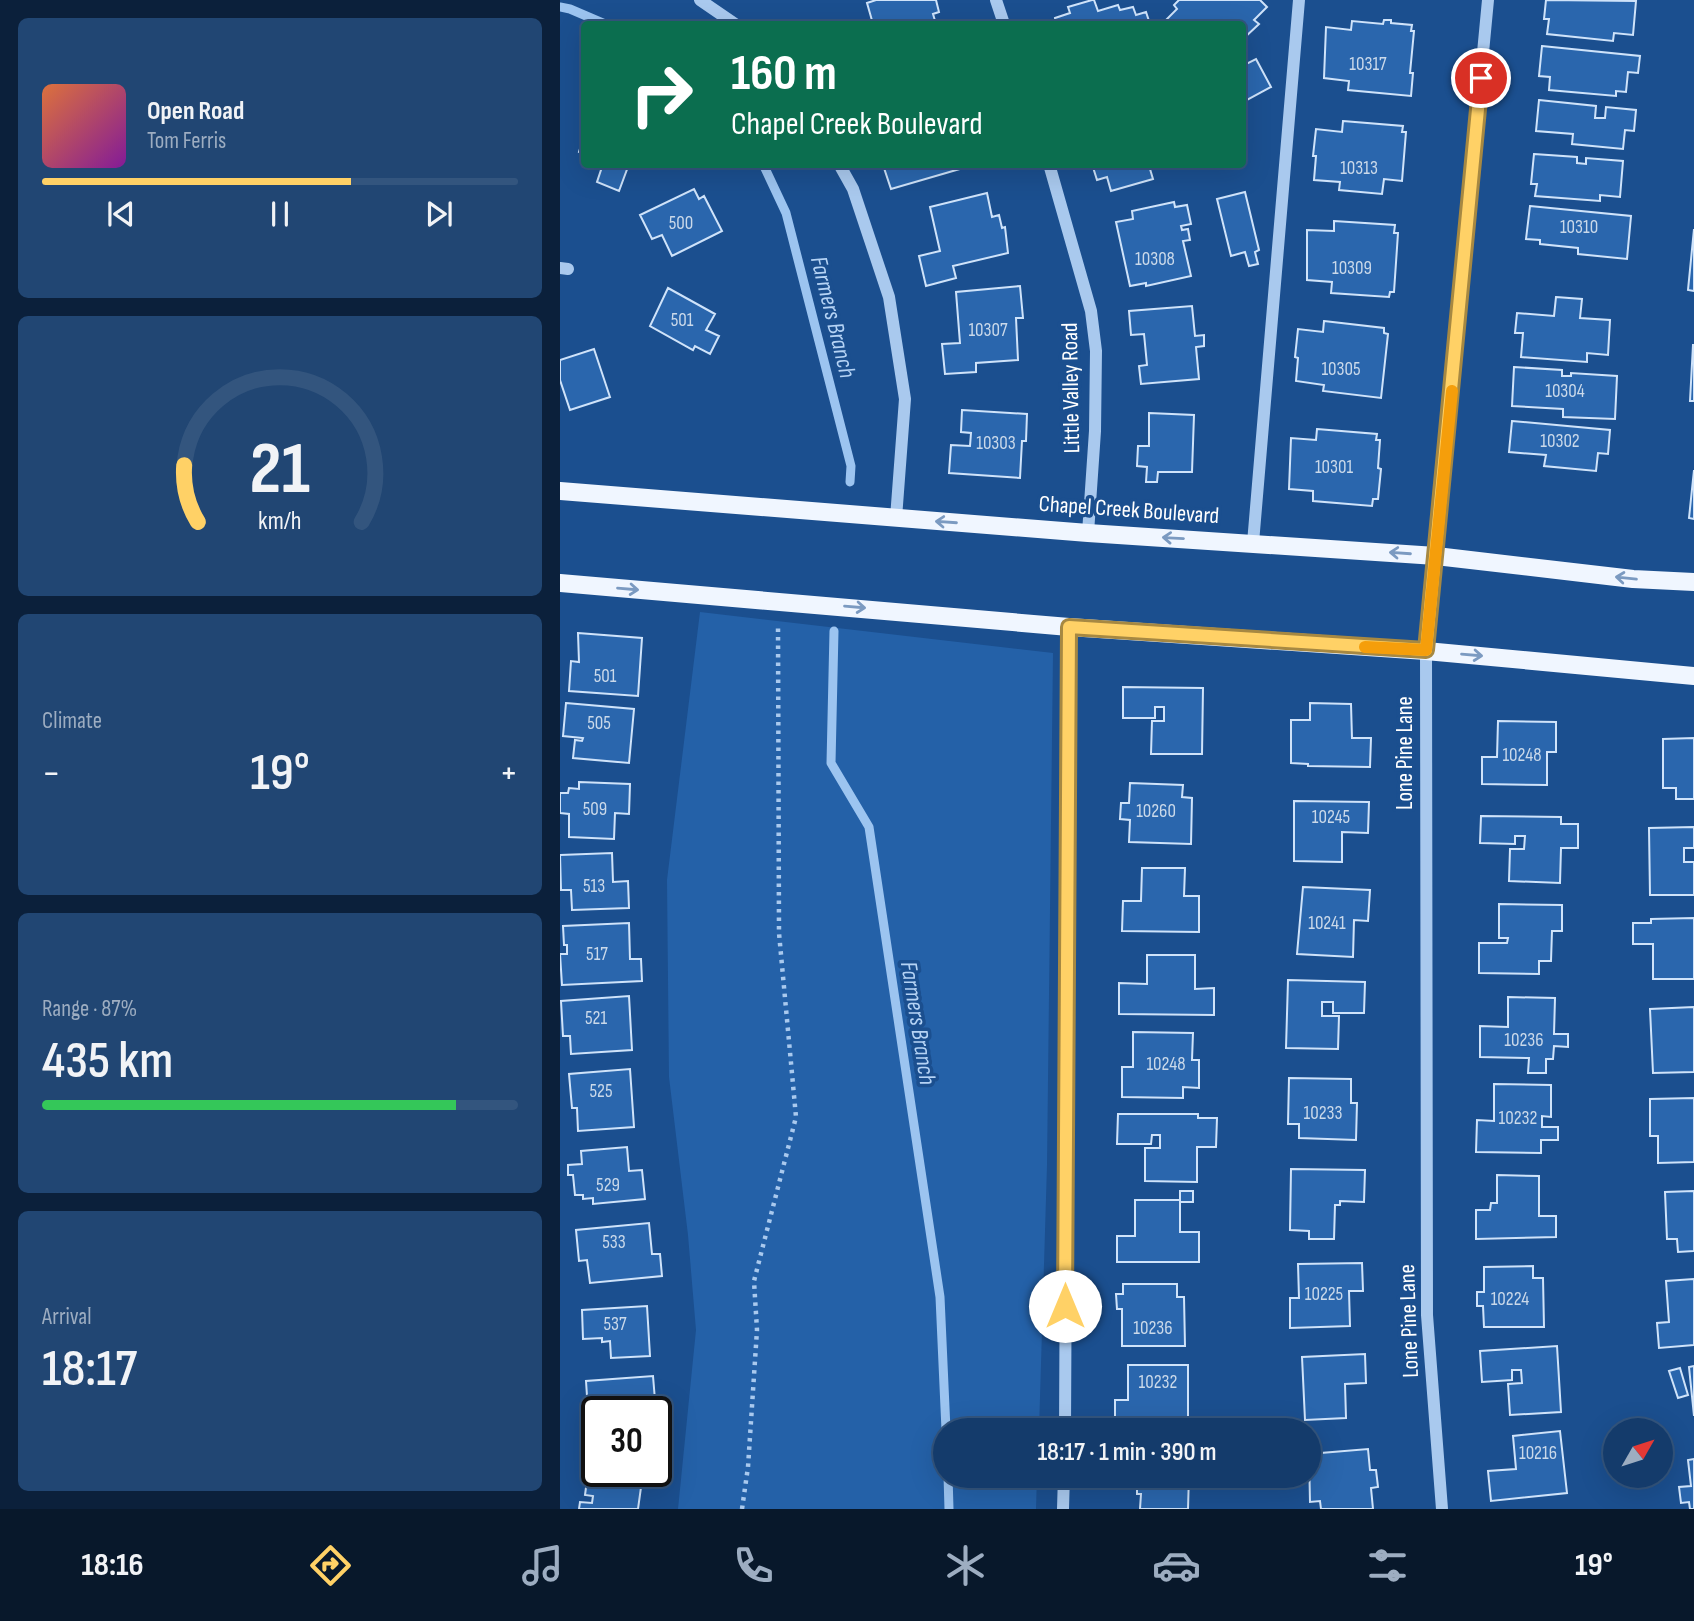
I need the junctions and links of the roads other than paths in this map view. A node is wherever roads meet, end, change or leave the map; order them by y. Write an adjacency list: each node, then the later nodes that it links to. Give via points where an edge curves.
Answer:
1 (700, 0): 5 (street)
2 (996, 0): 6 (street)
3 (1299, 0): 12 (street)
4 (1488, 0): 13 (street, Lone Pine Lane)
5 (731, 21)
6 (1003, 21)
7 (841, 168): 10 (street, via 889,297 905,399)
8 (1050, 168): 11 (street, Little Valley Road, via 1091,311 1096,351)
9 (560, 491): 10 (main road, Chapel Creek Boulevard)
10 (896, 518): 11 (main road, Chapel Creek Boulevard, one-way to 10)
11 (1087, 533): 12 (main road, Chapel Creek Boulevard, one-way to 11)
12 (1253, 543): 13 (main road, Chapel Creek Boulevard, one-way to 12)
13 (1436, 556): 14 (main road, Chapel Creek Boulevard, one-way to 13); 17 (street, Lone Pine Lane)
14 (1694, 582)
15 (560, 583): 16 (main road, one-way to 16)
16 (1069, 627): 17 (main road); 19 (street)
17 (1426, 650): 18 (main road, one-way to 18); 22 (street, Lone Pine Lane, via 1427,1315)
18 (1694, 676)
19 (1065, 1418)
20 (1063, 1488): 21 (street)
21 (1063, 1509)
22 (1442, 1509)

